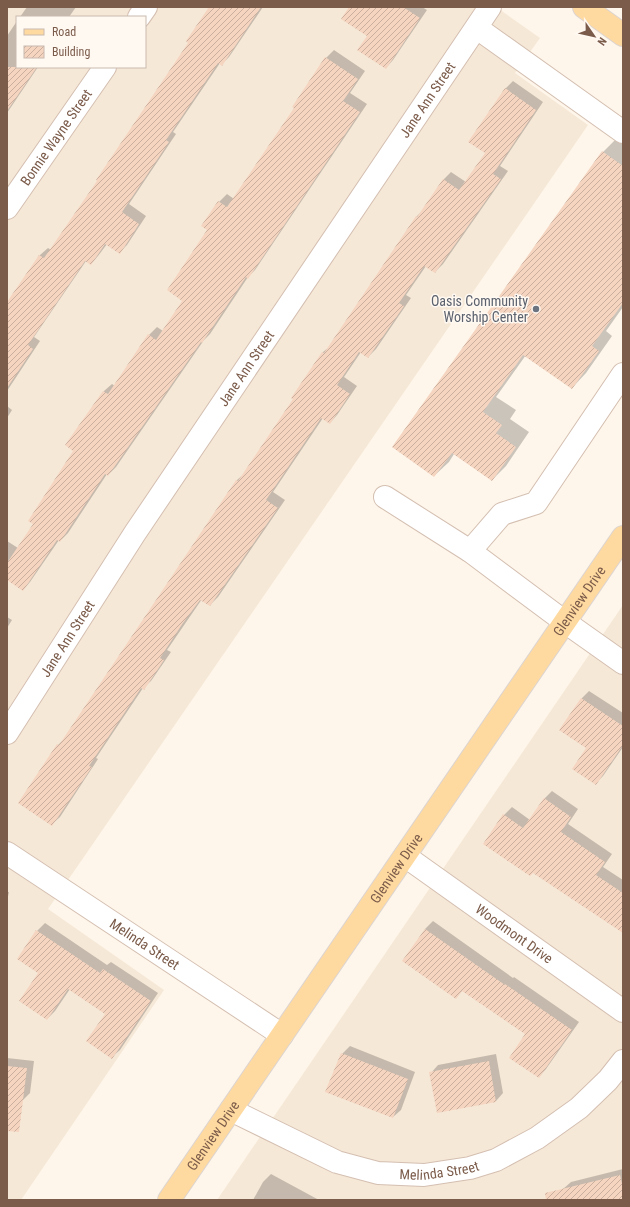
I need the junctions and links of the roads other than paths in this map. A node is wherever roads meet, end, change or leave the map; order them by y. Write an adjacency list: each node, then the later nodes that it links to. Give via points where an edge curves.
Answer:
1 (146, 7): 4 (street)
2 (584, 7): 5 (main road)
3 (481, 14): 7 (street); 15 (street, Jane Ann Street, via 135,533)
4 (140, 16)
5 (623, 35)
6 (104, 68): 8 (street, Bonnie Wayne Street)
7 (623, 132)
8 (7, 208)
9 (623, 374): 12 (street, via 536,503 502,514)
10 (385, 497): 12 (street)
11 (623, 537): 13 (main road, Glenview Drive)
12 (470, 551): 13 (street)
13 (565, 622): 14 (street); 17 (main road, Glenview Drive)
14 (623, 663)
15 (7, 733)
16 (7, 853): 19 (street, Melinda Street)
17 (405, 856): 18 (street, Woodmont Drive); 19 (main road, Glenview Drive)
18 (623, 1011)
19 (282, 1036): 21 (main road, Glenview Drive)
20 (623, 1061): 21 (street, Melinda Street, via 608,1080 579,1108 537,1138 496,1160 470,1168 424,1175 378,1173 337,1162)
21 (231, 1110): 22 (main road, Glenview Drive)
22 (170, 1200)

